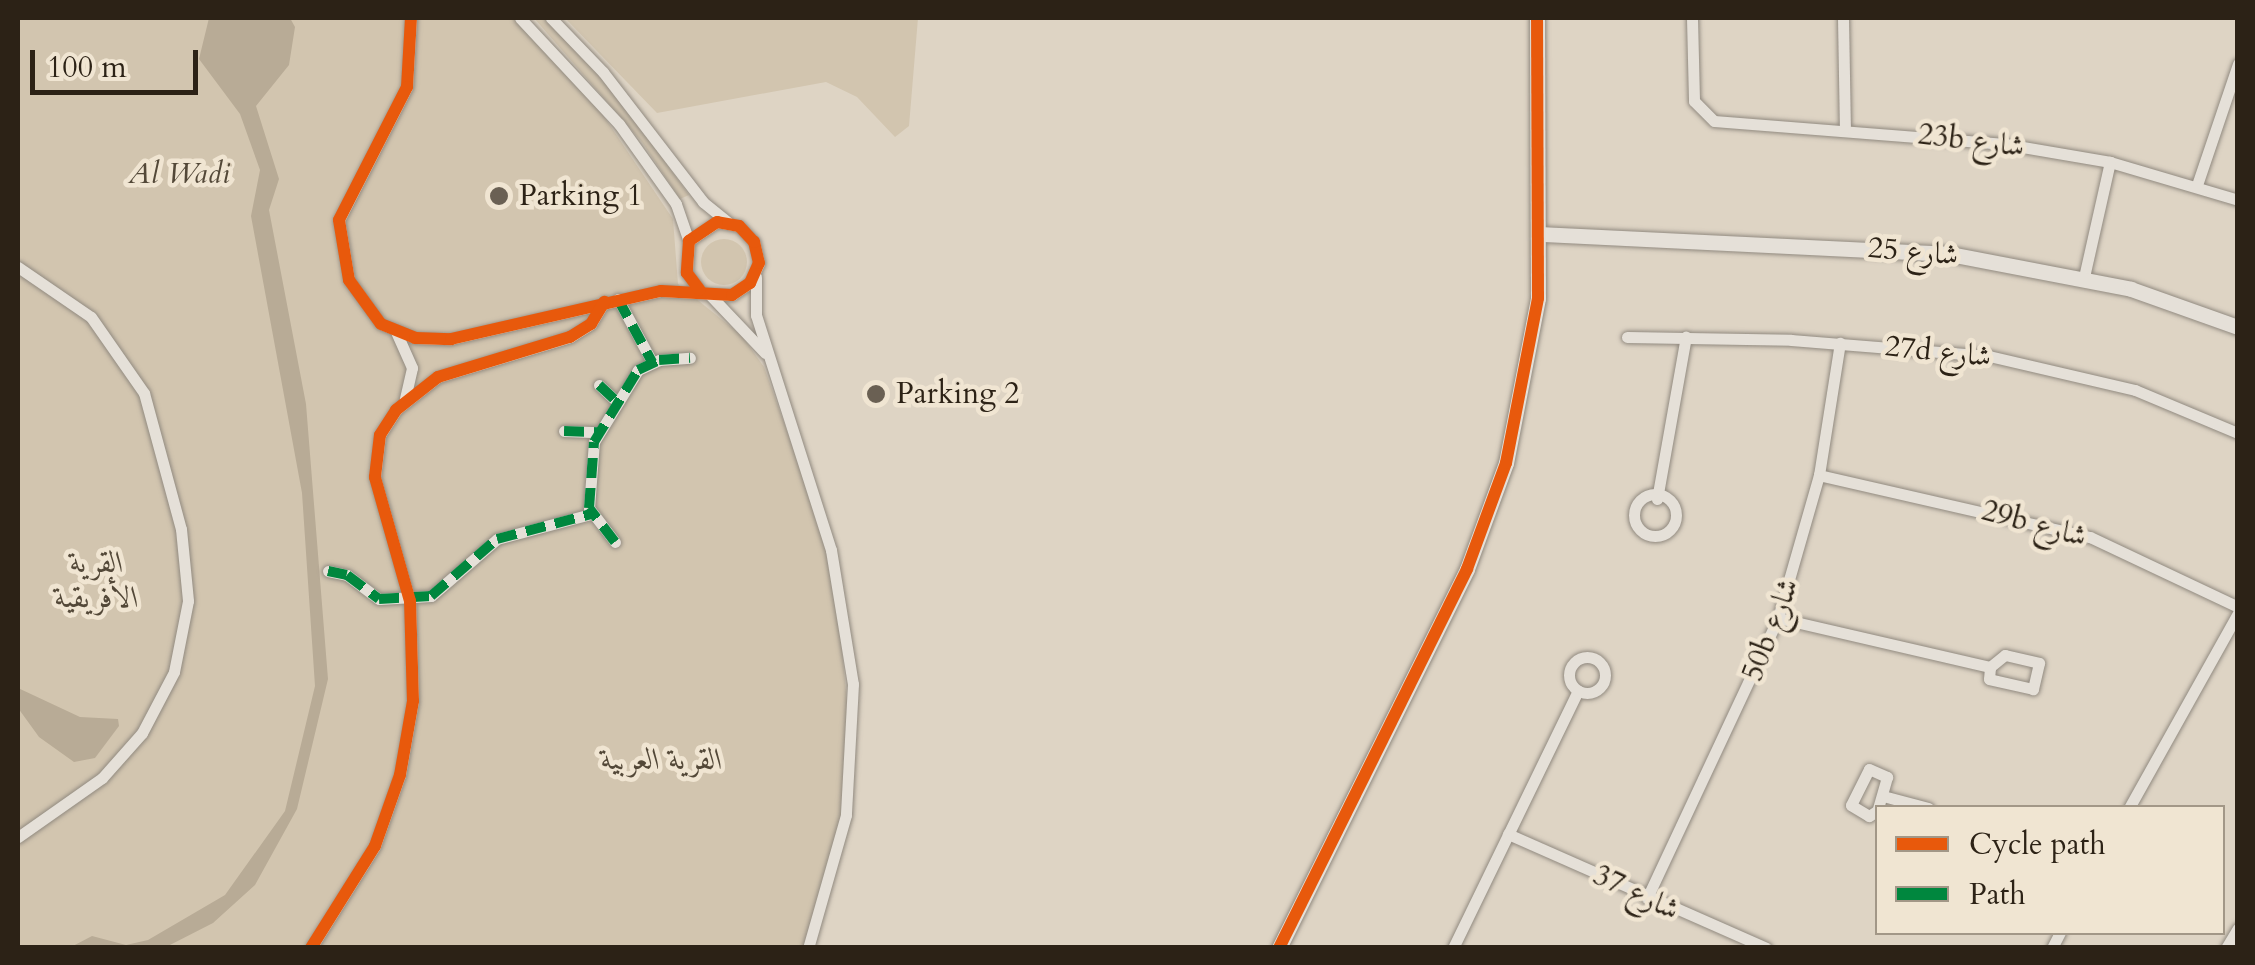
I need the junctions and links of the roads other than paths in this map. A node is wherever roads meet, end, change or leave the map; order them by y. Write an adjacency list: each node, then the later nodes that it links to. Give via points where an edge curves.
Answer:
1 (411, 18): 21 (street, via 408,86 339,220 349,280 368,312)
2 (520, 18): 14 (street, via 618,124 676,204)
3 (551, 18): 12 (street, via 603,72 703,202)
4 (1538, 18): 13 (street)
5 (1692, 18): 8 (street, 23b شارع, via 1693,94 1701,114 1714,121)
6 (1843, 18): 8 (street)
7 (2238, 64): 10 (street)
8 (1846, 129): 9 (street, 23b شارع)
9 (2110, 162): 10 (street, 23b شارع); 17 (street)
10 (2197, 185): 11 (street, 23b شارع)
11 (2238, 200)
12 (728, 223): 14 (street, via 706,226); 16 (street, via 754,242)
13 (1541, 238): 17 (street, شارع 25, via 1914,251); 51 (street, via 1531,354 1488,517)
14 (689, 241): 18 (street, via 687,273)
15 (18, 267): 46 (street, via 82,308 139,383 181,529 188,601 174,672 142,733 102,778)
16 (756, 274): 18 (street, via 742,290); 27 (street, via 756,315)
17 (2084, 277): 20 (street, شارع 25)
18 (705, 292): 19 (street); 27 (street)
19 (611, 301): 21 (street, via 451,339); 26 (street); 30 (street, via 570,337 458,367)
20 (2238, 327)
21 (396, 334): 30 (street, via 412,368)
22 (1627, 337): 23 (street, 27d شارع)
23 (1686, 337): 24 (street, 27d شارع); 35 (street)
24 (1840, 343): 33 (street, 27d شارع, via 2049,367 2135,390); 34 (street, 50b شارع)
25 (690, 358): 26 (street)
26 (652, 362): 29 (street)
27 (772, 362): 50 (street, via 832,550 854,684 846,815)
28 (599, 386): 29 (street)
29 (616, 401): 32 (street)
30 (403, 403): 39 (street, via 380,435 375,477)
31 (564, 431): 32 (street)
32 (598, 432): 36 (street, via 586,474)
33 (2238, 434)
34 (1819, 475): 40 (street, 29b شارع, via 2090,537); 41 (street, 50b شارع)
35 (1657, 498)
36 (591, 514): 37 (street); 39 (street, via 497,539 437,593)
37 (615, 542)
38 (328, 571): 39 (street, via 347,575 379,599)
39 (410, 601): 49 (street, via 413,701 400,776 358,880)
40 (2238, 610): 44 (street)
41 (1778, 618): 42 (street); 47 (street, 50b شارع)
42 (1990, 667): 42 (street, via 1992,682 2027,692 2042,669 2036,661 2008,655)
43 (1578, 691): 45 (street)
44 (2132, 805)
45 (1508, 834): 47 (street, شارع 37); 52 (street)
46 (18, 837)
47 (1646, 898): 53 (street, شارع 37)
48 (2238, 928): 54 (street)
49 (312, 948)
50 (808, 948)
51 (1280, 948)
52 (1452, 948)
53 (1766, 948)
54 (2226, 948)

